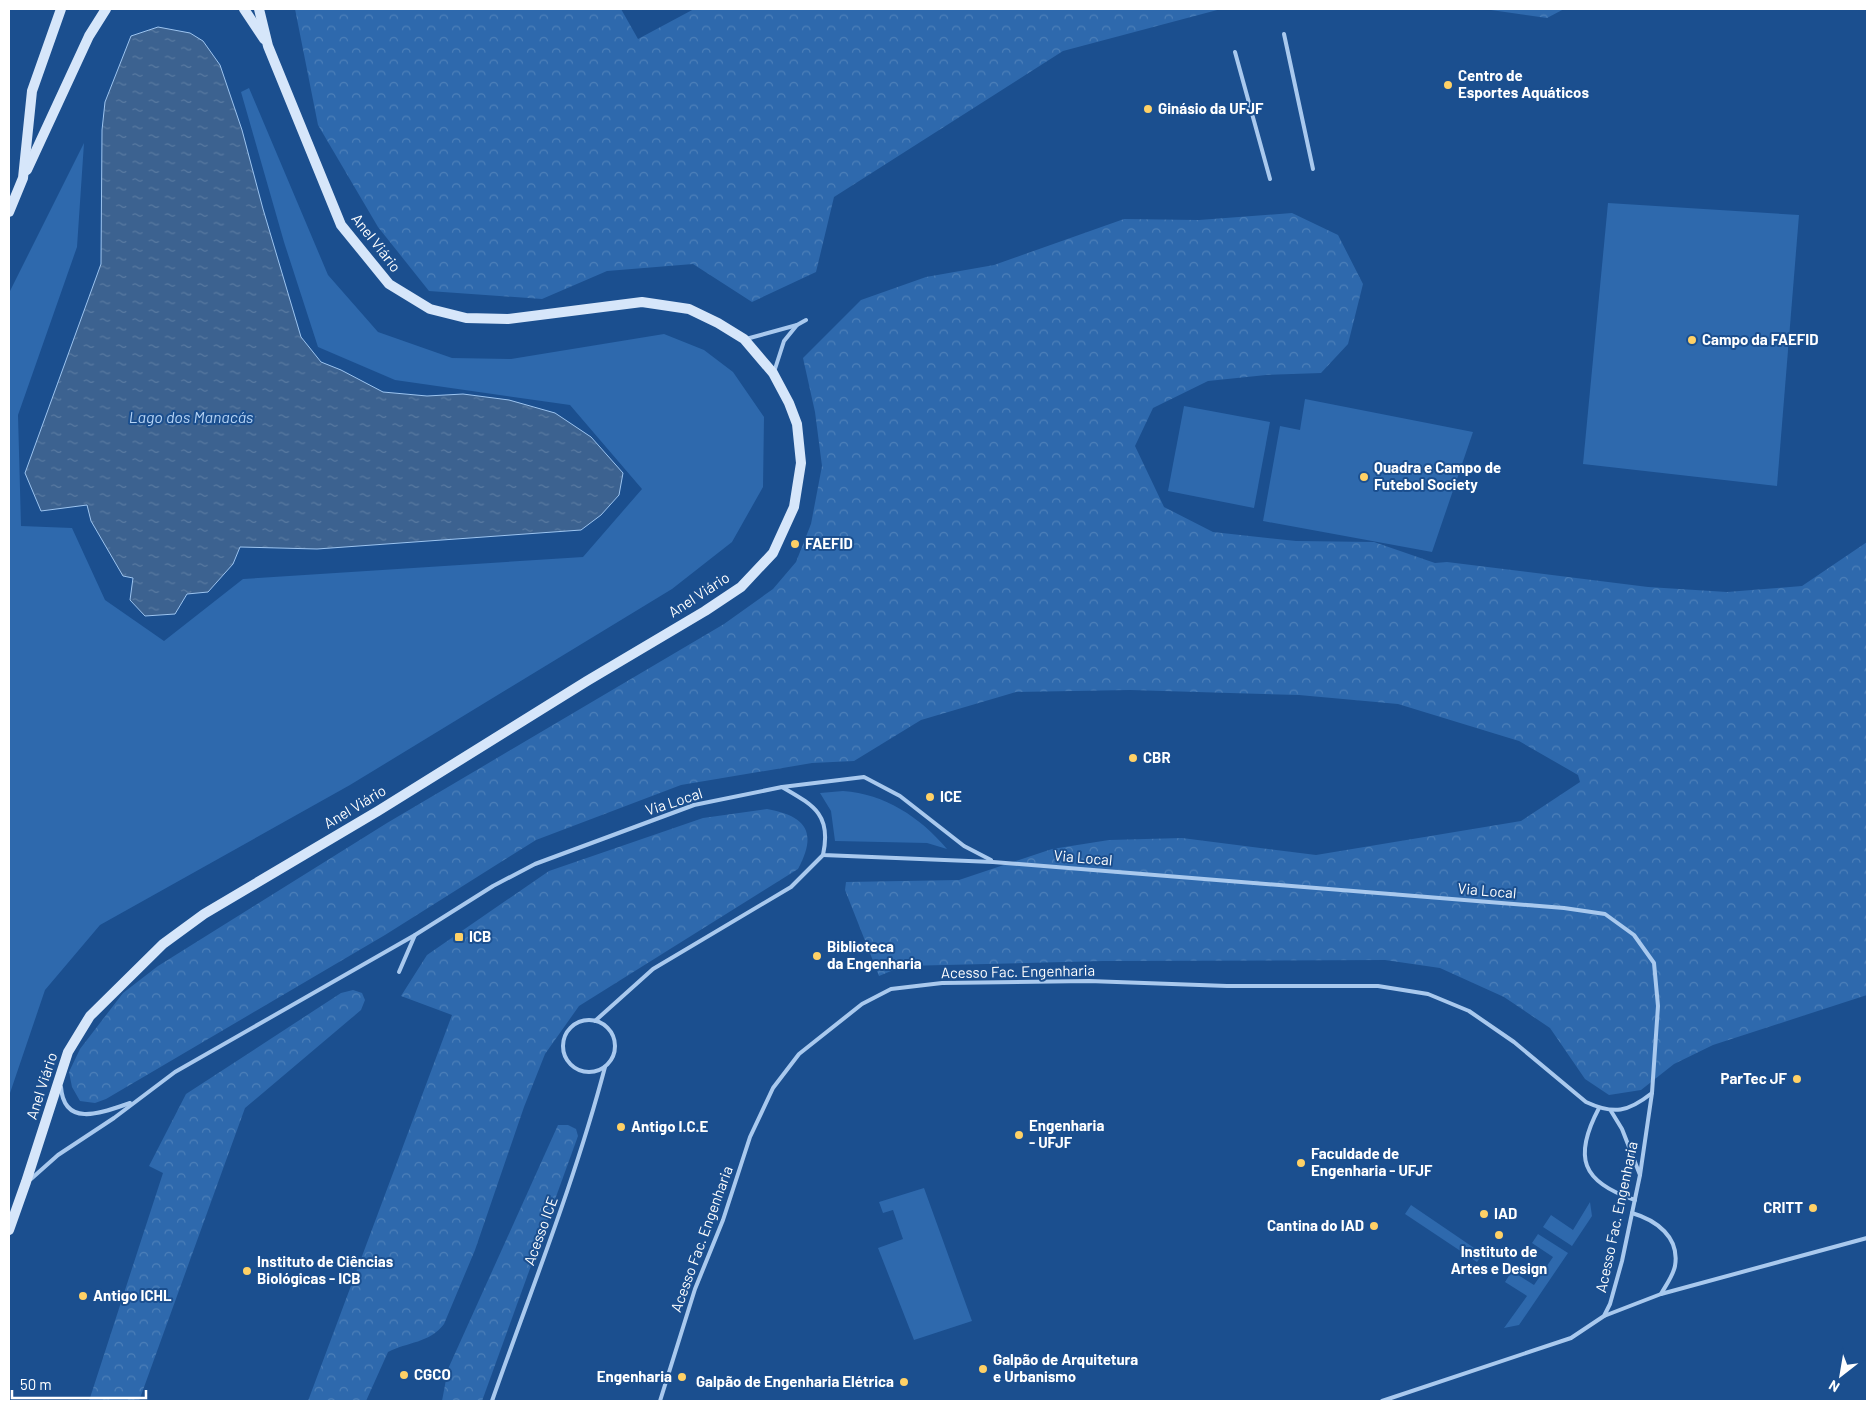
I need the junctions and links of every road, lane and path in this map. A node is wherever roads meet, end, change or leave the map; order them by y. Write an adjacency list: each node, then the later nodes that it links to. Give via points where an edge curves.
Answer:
1 (61, 9): 9 (main road, via 32,92)
2 (106, 9): 9 (main road, via 89,36)
3 (244, 9): 6 (main road)
4 (259, 9): 6 (main road, Anel Viário)
5 (1284, 34): 8 (lane)
6 (268, 46): 14 (main road, Anel Viário, via 341,225 389,284 430,309 466,318 508,319 642,302 689,309)
7 (1235, 52): 10 (lane)
8 (1313, 169)
9 (23, 178): 11 (main road)
10 (1270, 179)
11 (9, 212)
12 (806, 320): 13 (lane)
13 (797, 325): 14 (lane); 15 (lane, via 784,341)
14 (744, 339): 15 (main road, Anel Viário)
15 (773, 373): 23 (main road, Anel Viário, via 797,424 801,463 794,507 786,529 773,553 741,587 190,924 163,944 90,1016 68,1052)
16 (782, 787): 17 (lane, via 815,807 822,817 826,829); 18 (lane, Via Local, via 864,777 900,796 964,846); 19 (lane, Via Local, via 694,805 535,864)
17 (823, 854): 18 (lane); 21 (lane, via 791,887 653,969)
18 (993, 862): 24 (lane, Via Local, via 1564,908 1605,914 1634,934 1654,963 1658,1006)
19 (415, 935): 20 (lane); 25 (lane, Via Local, via 174,1072)
20 (399, 972)
21 (595, 1021): 22 (lane, via 609,1030 615,1044 611,1060); 22 (lane, via 579,1022 572,1027 563,1048 569,1063 576,1068 591,1072)
22 (605, 1067): 36 (lane, Acesso ICE, via 566,1195)
23 (60, 1077): 25 (lane, via 61,1097 79,1114 93,1115); 29 (main road, Anel Viário)
24 (1652, 1094): 27 (lane, via 1626,1109); 28 (lane, Acesso Fac. Engenharia)
25 (132, 1103): 29 (lane, Via Local, via 58,1155)
26 (1599, 1108): 27 (lane, Acesso Fac. Engenharia); 30 (lane, via 1584,1141 1583,1157 1602,1186); 37 (lane, Acesso Fac. Engenharia, via 1586,1102 1514,1042 1469,1011 1428,994 1378,986 1227,986 1089,981 942,983 891,989 862,1004 799,1054 773,1088 750,1137 723,1220 695,1289)
27 (1611, 1111): 28 (lane, via 1622,1129)
28 (1640, 1175): 30 (lane, Acesso Fac. Engenharia)
29 (26, 1182): 32 (main road, Anel Viário)
30 (1634, 1200): 31 (lane, Acesso Fac. Engenharia)
31 (1632, 1213): 34 (lane, via 1649,1218 1670,1238 1675,1265); 35 (lane, Acesso Fac. Engenharia, via 1617,1282)
32 (9, 1230)
33 (1867, 1238): 34 (lane)
34 (1660, 1294): 35 (lane)
35 (1604, 1316): 38 (lane, Acesso Fac. Engenharia, via 1571,1338)
36 (492, 1401)
37 (660, 1401)
38 (1382, 1401)

